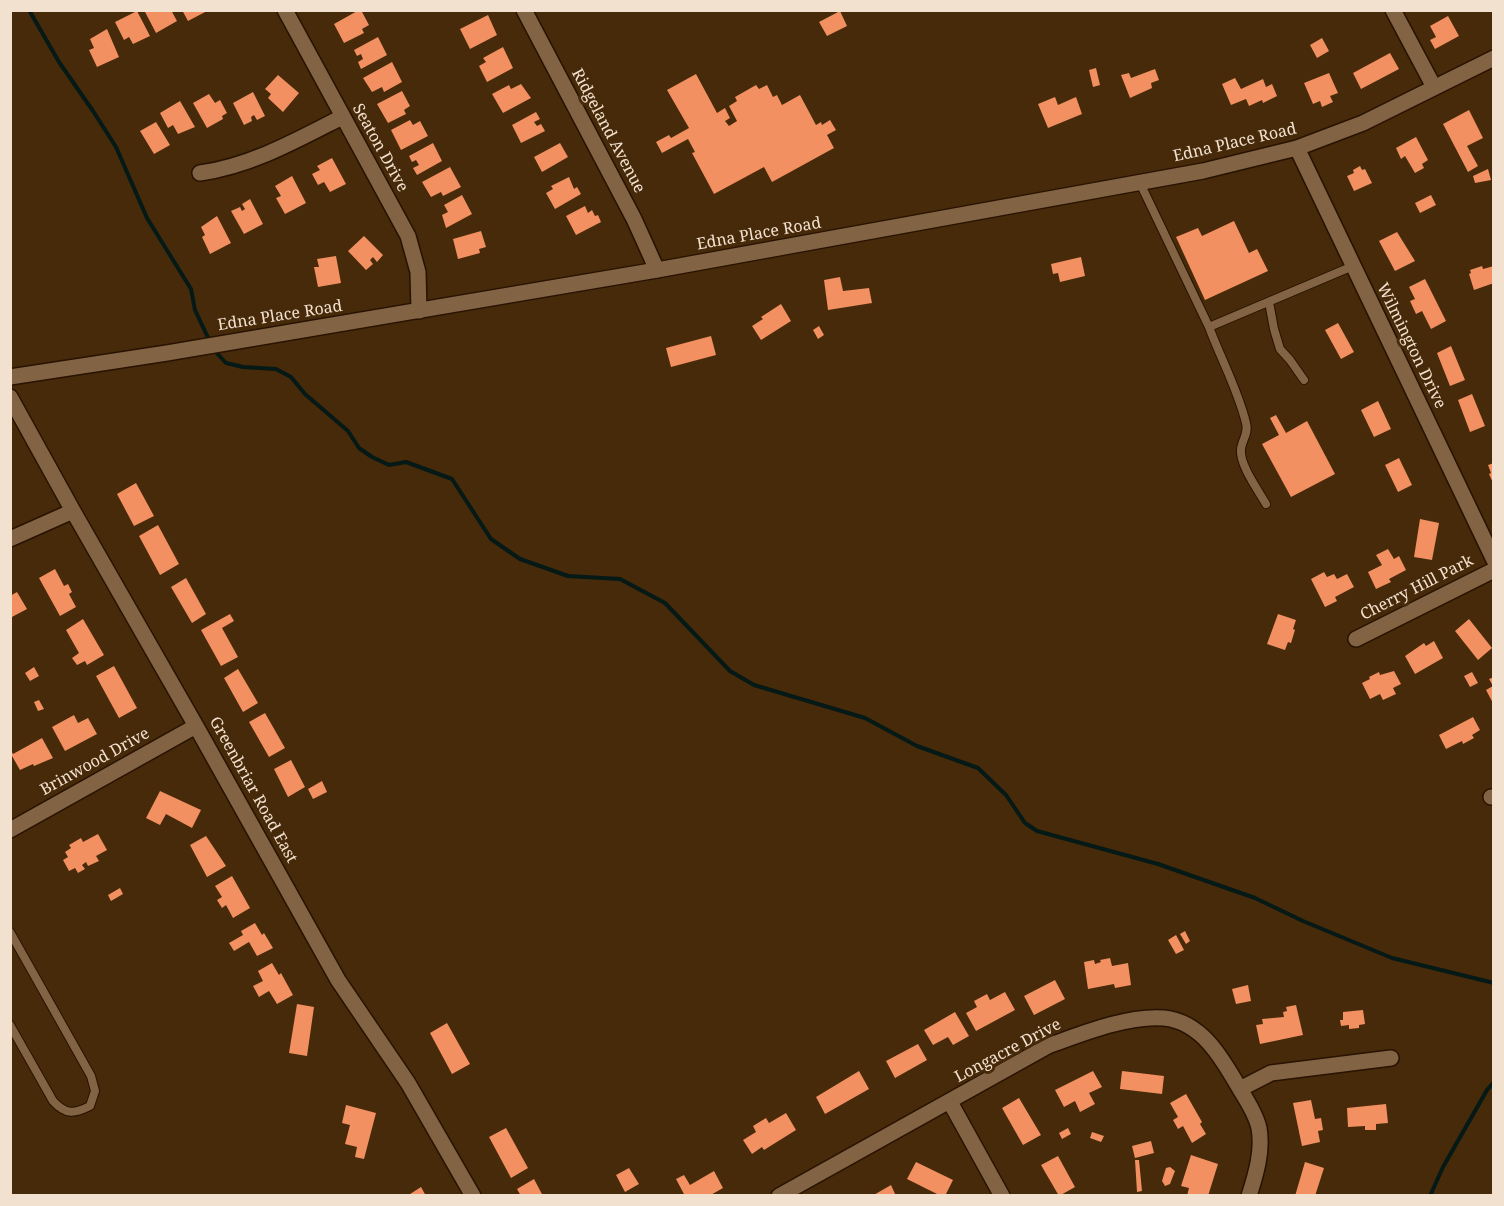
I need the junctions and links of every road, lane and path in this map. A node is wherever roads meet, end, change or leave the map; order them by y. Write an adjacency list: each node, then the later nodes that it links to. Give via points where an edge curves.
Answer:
1 (285, 10): 6 (street, Seaton Drive)
2 (524, 10): 11 (street, Ridgeland Avenue)
3 (1393, 10): 5 (street)
4 (1494, 58): 5 (street, Edna Place Road)
5 (1434, 87): 7 (street, Edna Place Road, via 1363,123)
6 (342, 117): 8 (street, via 266,154 223,170); 13 (street, Seaton Drive, via 408,236 418,272)
7 (1297, 148): 9 (street, Edna Place Road); 10 (street, Wilmington Drive)
8 (200, 173)
9 (1140, 183): 11 (street, Edna Place Road); 14 (lane)
10 (1353, 266): 12 (lane); 21 (street, Wilmington Drive)
11 (657, 270): 13 (street, Edna Place Road)
12 (1269, 302): 14 (lane); 16 (lane, via 1280,349)
13 (419, 311): 15 (street, Edna Place Road)
14 (1209, 327): 18 (lane, via 1239,397 1248,429 1241,460)
15 (10, 377)
16 (1304, 380)
17 (10, 398): 19 (street, Greenbriar Road East)
18 (1266, 504)
19 (72, 511): 20 (street); 24 (street, Greenbriar Road East)
20 (10, 539)
21 (1494, 560)
22 (1494, 570): 23 (street, Cherry Hill Park)
23 (1356, 639)
24 (196, 726): 25 (street, Brinwood Drive); 31 (street, Greenbriar Road East, via 338,980 408,1083)
25 (10, 830)
26 (10, 932): 27 (lane, via 91,1076 95,1091 90,1106 76,1113 61,1109 53,1101)
27 (10, 1024)
28 (1391, 1058): 29 (street, via 1271,1073)
29 (1240, 1089): 30 (street, Longacre Drive, via 1218,1052 1201,1034 1167,1018 1150,1017 1088,1031 1048,1046); 34 (street, Longacre Drive, via 1259,1128 1259,1159)
30 (950, 1102): 32 (street, Longacre Drive); 33 (street)
31 (473, 1196)
32 (779, 1196)
33 (1002, 1196)
34 (1249, 1196)

